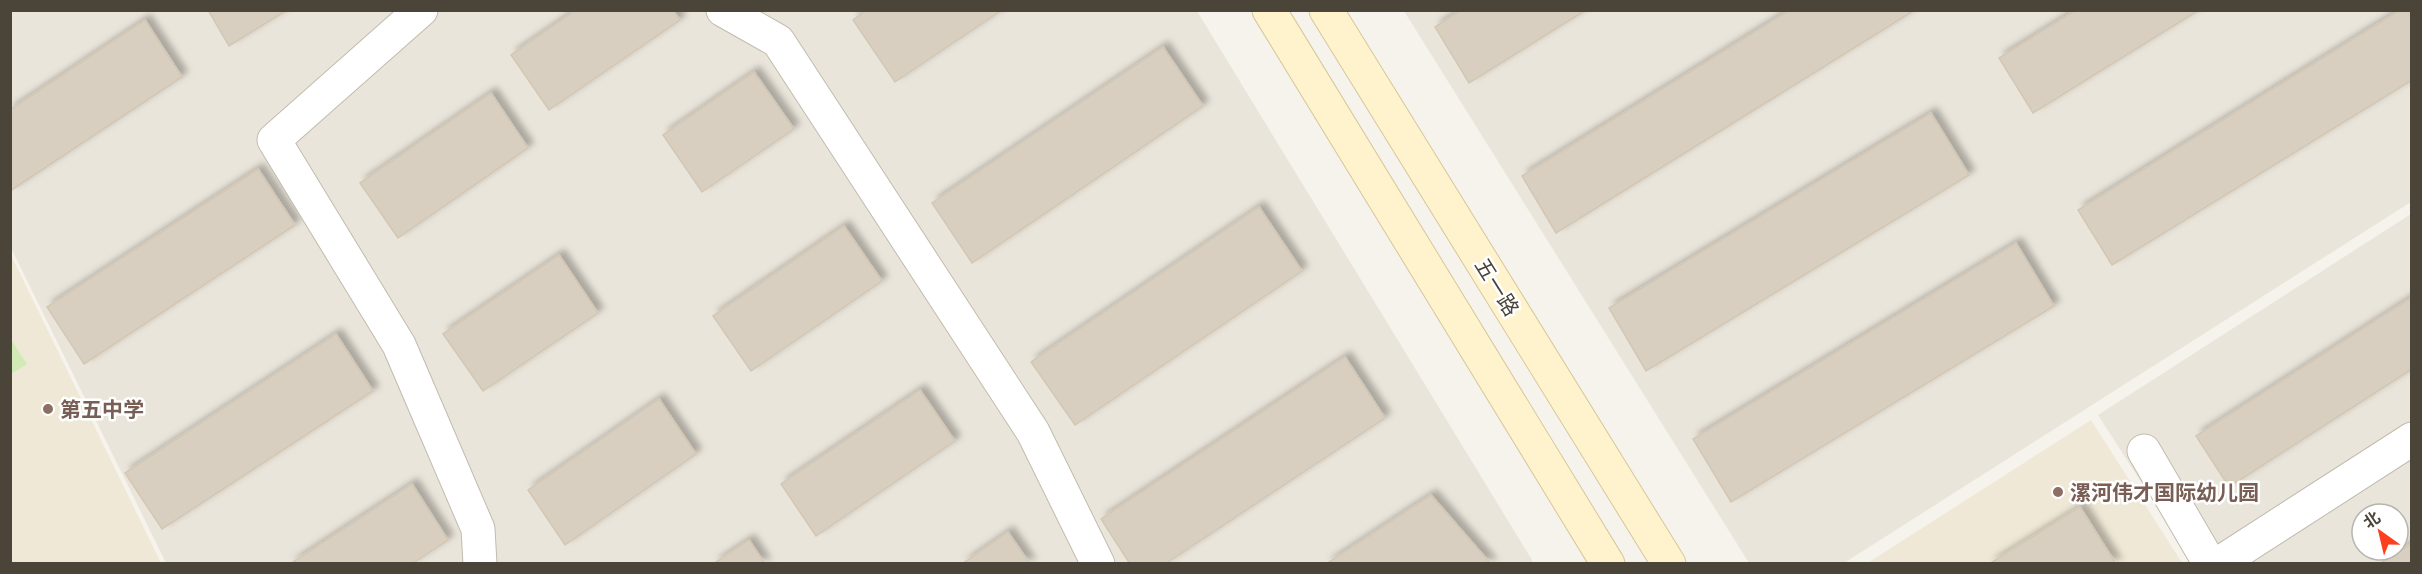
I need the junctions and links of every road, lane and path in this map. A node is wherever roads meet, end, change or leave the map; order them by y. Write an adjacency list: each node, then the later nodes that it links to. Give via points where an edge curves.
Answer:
1 (421, 10): 7 (street, via 274,140 399,345 478,529)
2 (723, 10): 8 (street, via 778,41 1033,432)
3 (1269, 10): 9 (street)
4 (1326, 10): 10 (street, 五一路)
5 (2412, 439): 12 (street)
6 (2144, 452): 11 (street)
7 (480, 564)
8 (1098, 564)
9 (1608, 564)
10 (1668, 564)
11 (2210, 564)
12 (2218, 564)

